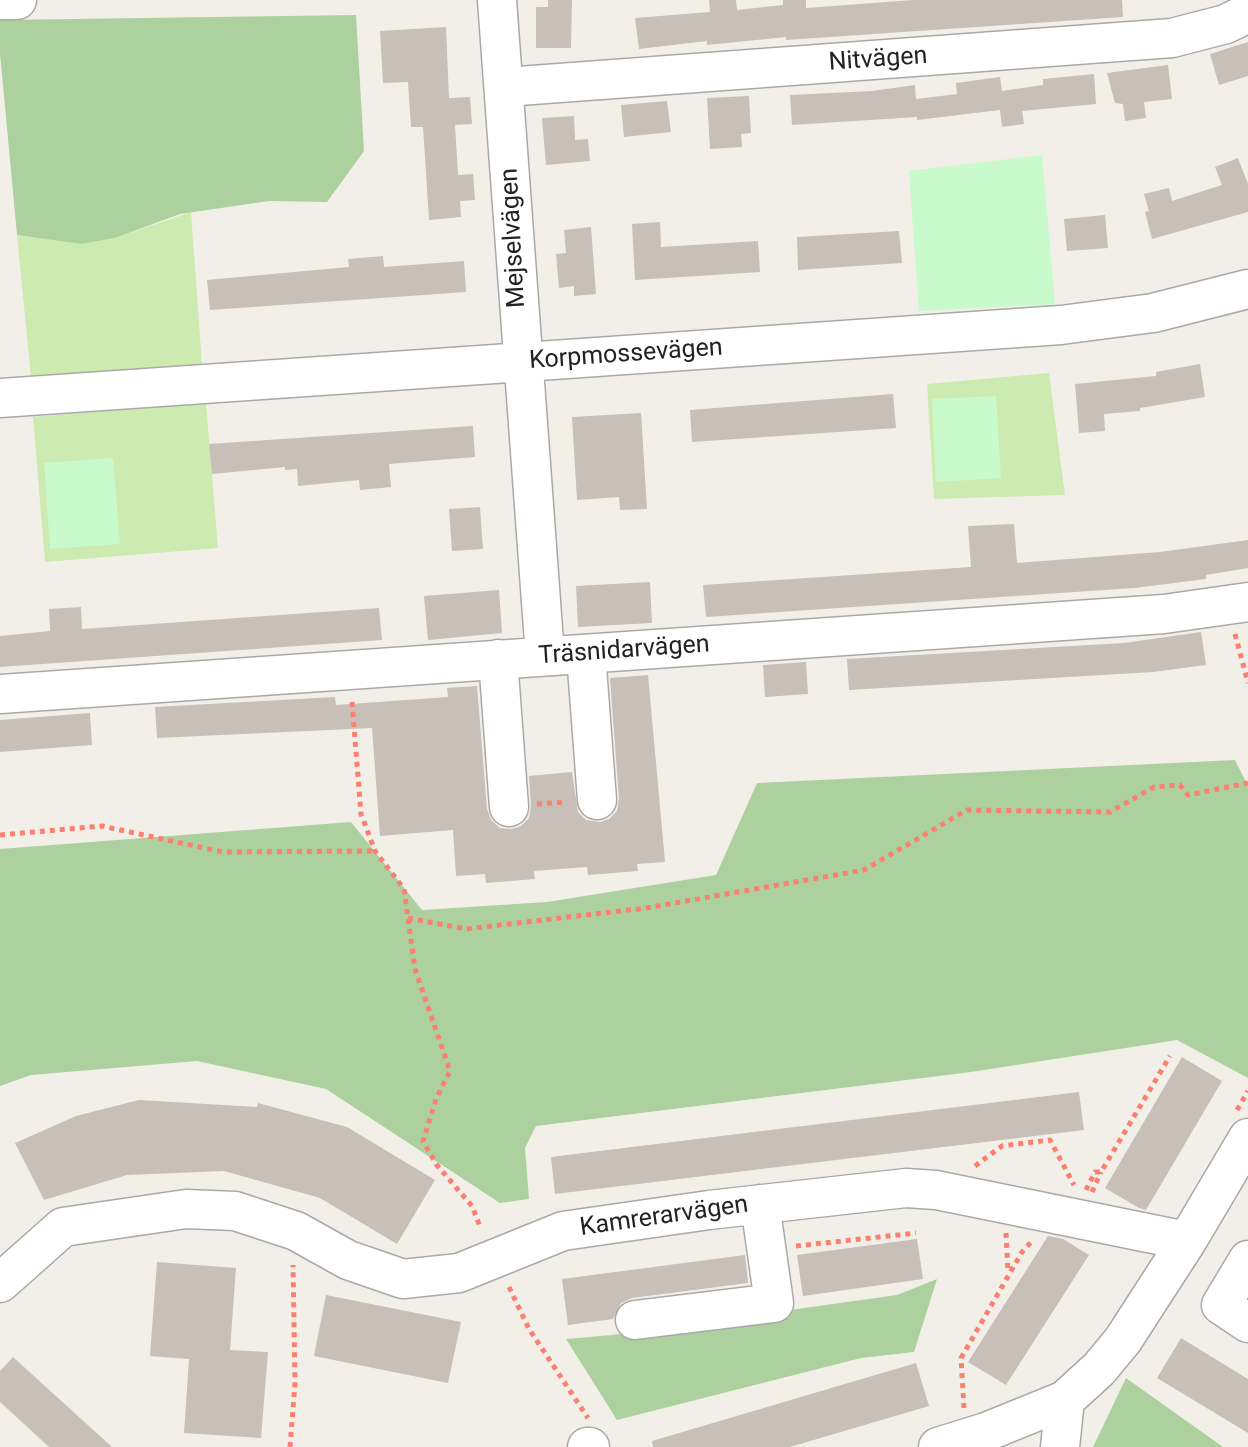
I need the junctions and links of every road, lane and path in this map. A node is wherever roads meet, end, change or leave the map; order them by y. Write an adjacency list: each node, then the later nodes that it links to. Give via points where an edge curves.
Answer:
1 (0, 0): 2 (street)
2 (17, 0)
3 (497, 0): 5 (street, Mejselvägen)
4 (1248, 13): 5 (street, Nitvägen, via 1172,38)
5 (505, 87): 7 (street, Mejselvägen)
6 (1248, 289): 7 (street, Korpmossevägen, via 1107,320)
7 (521, 362): 8 (street, Korpmossevägen); 11 (street, Mejselvägen)
8 (0, 398)
9 (1238, 604): 10 (street, Träsnidarvägen); 14 (path)
10 (586, 654): 11 (street, Träsnidarvägen); 17 (street)
11 (545, 656): 12 (street, Träsnidarvägen)
12 (498, 659): 13 (street, Träsnidarvägen); 18 (street)
13 (350, 670): 15 (street, Träsnidarvägen); 20 (path, via 361,814)
14 (1248, 683)
15 (0, 694)
16 (1248, 783): 21 (path, via 1188,794 1180,785 1154,787 1110,812 968,810 864,870 646,908 466,929)
17 (597, 800): 18 (path)
18 (509, 806)
19 (0, 835): 20 (path, via 102,826 223,852)
20 (375, 851): 21 (path, via 404,889)
21 (408, 918): 32 (path, via 415,969 450,1071 423,1141 472,1206)
22 (1170, 1056): 27 (path)
23 (1248, 1091): 24 (path)
24 (1239, 1130): 31 (street)
25 (972, 1169): 26 (path, via 1002,1146 1050,1140)
26 (1069, 1172)
27 (1080, 1202)
28 (760, 1204): 31 (street, Kamrerarvägen, via 936,1190); 32 (street, Kamrerarvägen); 35 (street)
29 (1005, 1218): 37 (path)
30 (916, 1233): 35 (path, via 792,1247)
31 (1187, 1241): 36 (street)
32 (489, 1246): 38 (street, Kamrerarvägen, via 459,1273 403,1279 235,1210 186,1209 63,1227); 43 (path)
33 (1022, 1252): 37 (path)
34 (1248, 1260): 40 (street)
35 (769, 1269): 41 (street, via 774,1303)
36 (1166, 1274): 40 (street); 42 (street, via 1123,1340)
37 (1008, 1275): 44 (path, via 960,1358)
38 (0, 1283)
39 (292, 1295): 45 (path)
40 (1235, 1314)
41 (635, 1320)
42 (1065, 1400): 44 (street); 46 (street)
43 (589, 1438)
44 (952, 1443)
45 (290, 1447)
46 (1060, 1447)

